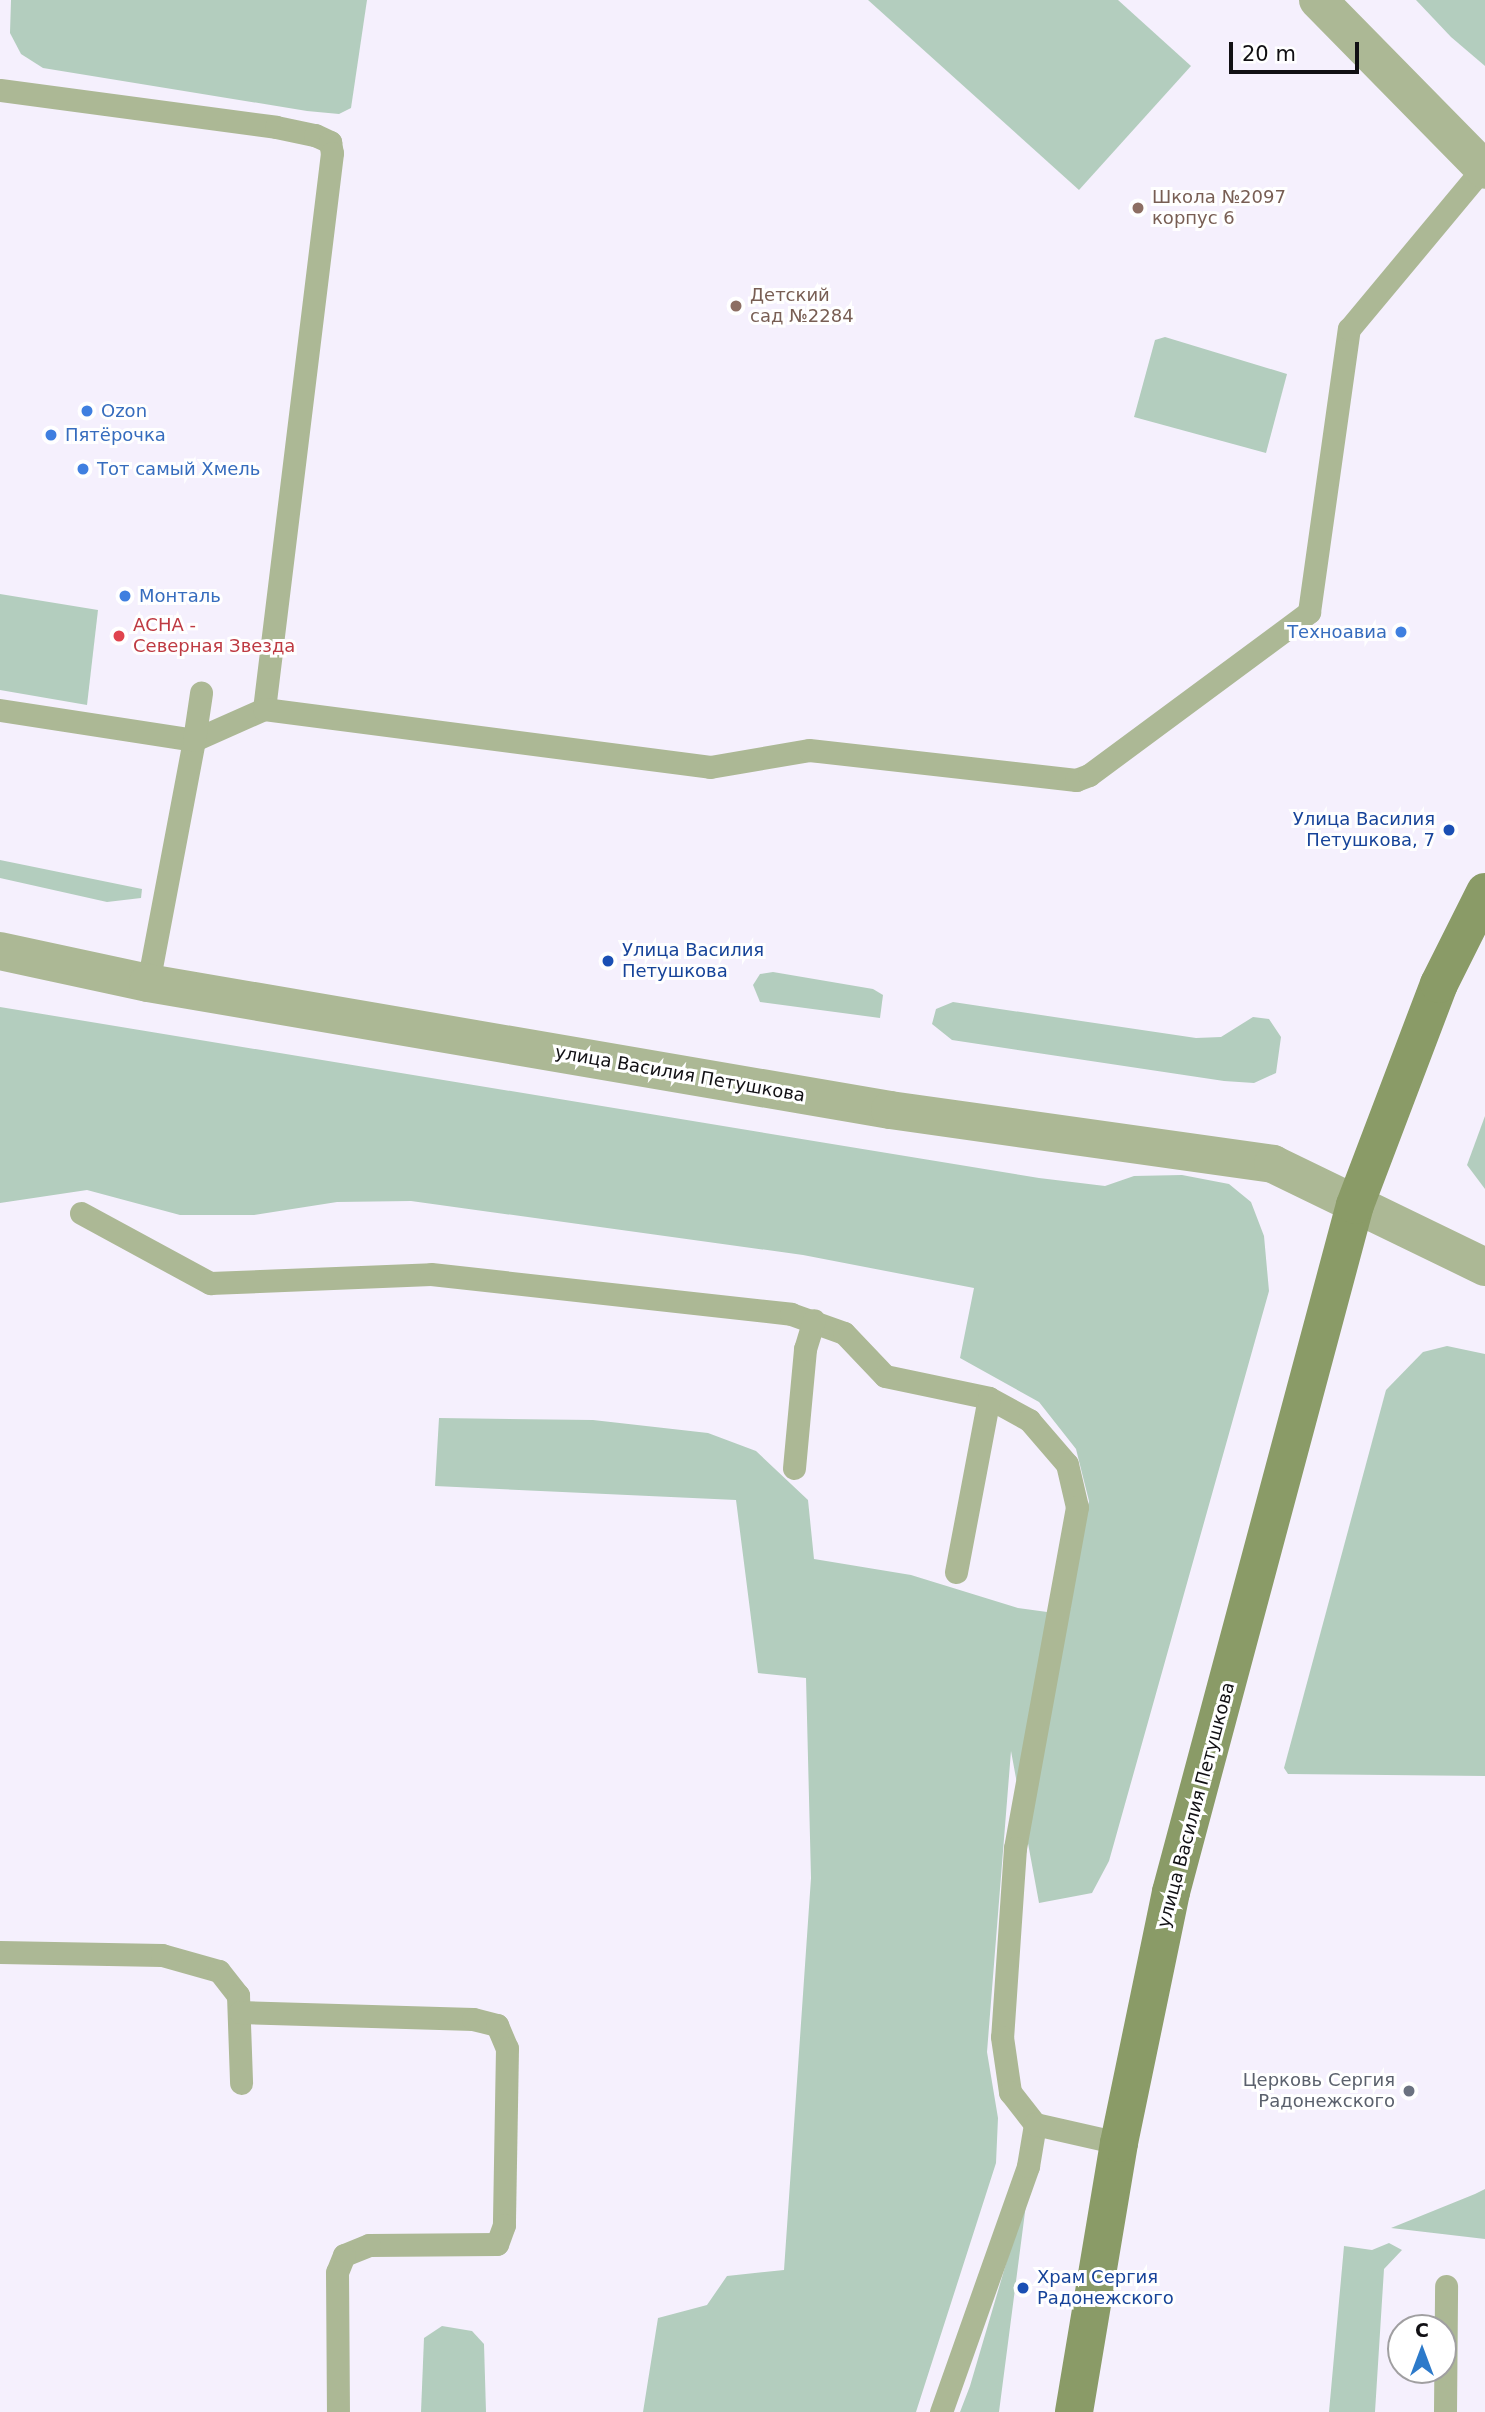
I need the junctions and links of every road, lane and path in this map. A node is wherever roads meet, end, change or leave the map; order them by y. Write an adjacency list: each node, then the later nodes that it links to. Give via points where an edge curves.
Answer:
1 (1318, 0): 3 (street)
2 (0, 90): 5 (lane, via 276,127 330,142)
3 (1484, 169): 5 (lane, via 1349,329 1309,612 1089,775 1076,780 809,750 710,767)
4 (201, 693): 7 (lane)
5 (264, 709): 7 (lane)
6 (0, 710): 7 (lane)
7 (194, 740): 10 (lane)
8 (1485, 892): 11 (main road, улица Василия Петушкова, via 1439,984)
9 (0, 951): 10 (street, улица Василия Петушкова)
10 (148, 983): 11 (street, улица Василия Петушкова, via 890,1110 1273,1164)
11 (1355, 1205): 13 (street); 22 (main road, улица Василия Петушкова, via 1171,1892)
12 (81, 1213): 14 (lane, via 210,1283 431,1274)
13 (1485, 1267)
14 (814, 1320): 15 (lane, via 844,1333 885,1376); 16 (lane, via 804,1349)
15 (989, 1398): 17 (lane); 21 (lane, via 1029,1420 1067,1464 1077,1507 1040,1692 1012,1888 1002,2037 1010,2092)
16 (794, 1468)
17 (956, 1572)
18 (0, 1952): 19 (lane, via 162,1955 219,1970 238,1995)
19 (240, 2012): 20 (lane); 24 (lane, via 473,2019 497,2025 507,2048 504,2225 497,2244 369,2245 344,2255 337,2272)
20 (241, 2083)
21 (1035, 2124): 22 (lane); 25 (lane, via 1028,2166)
22 (1119, 2143): 26 (main road, улица Василия Петушкова)
23 (1446, 2286): 27 (lane)
24 (338, 2412)
25 (941, 2412)
26 (1074, 2412)
27 (1444, 2412)

